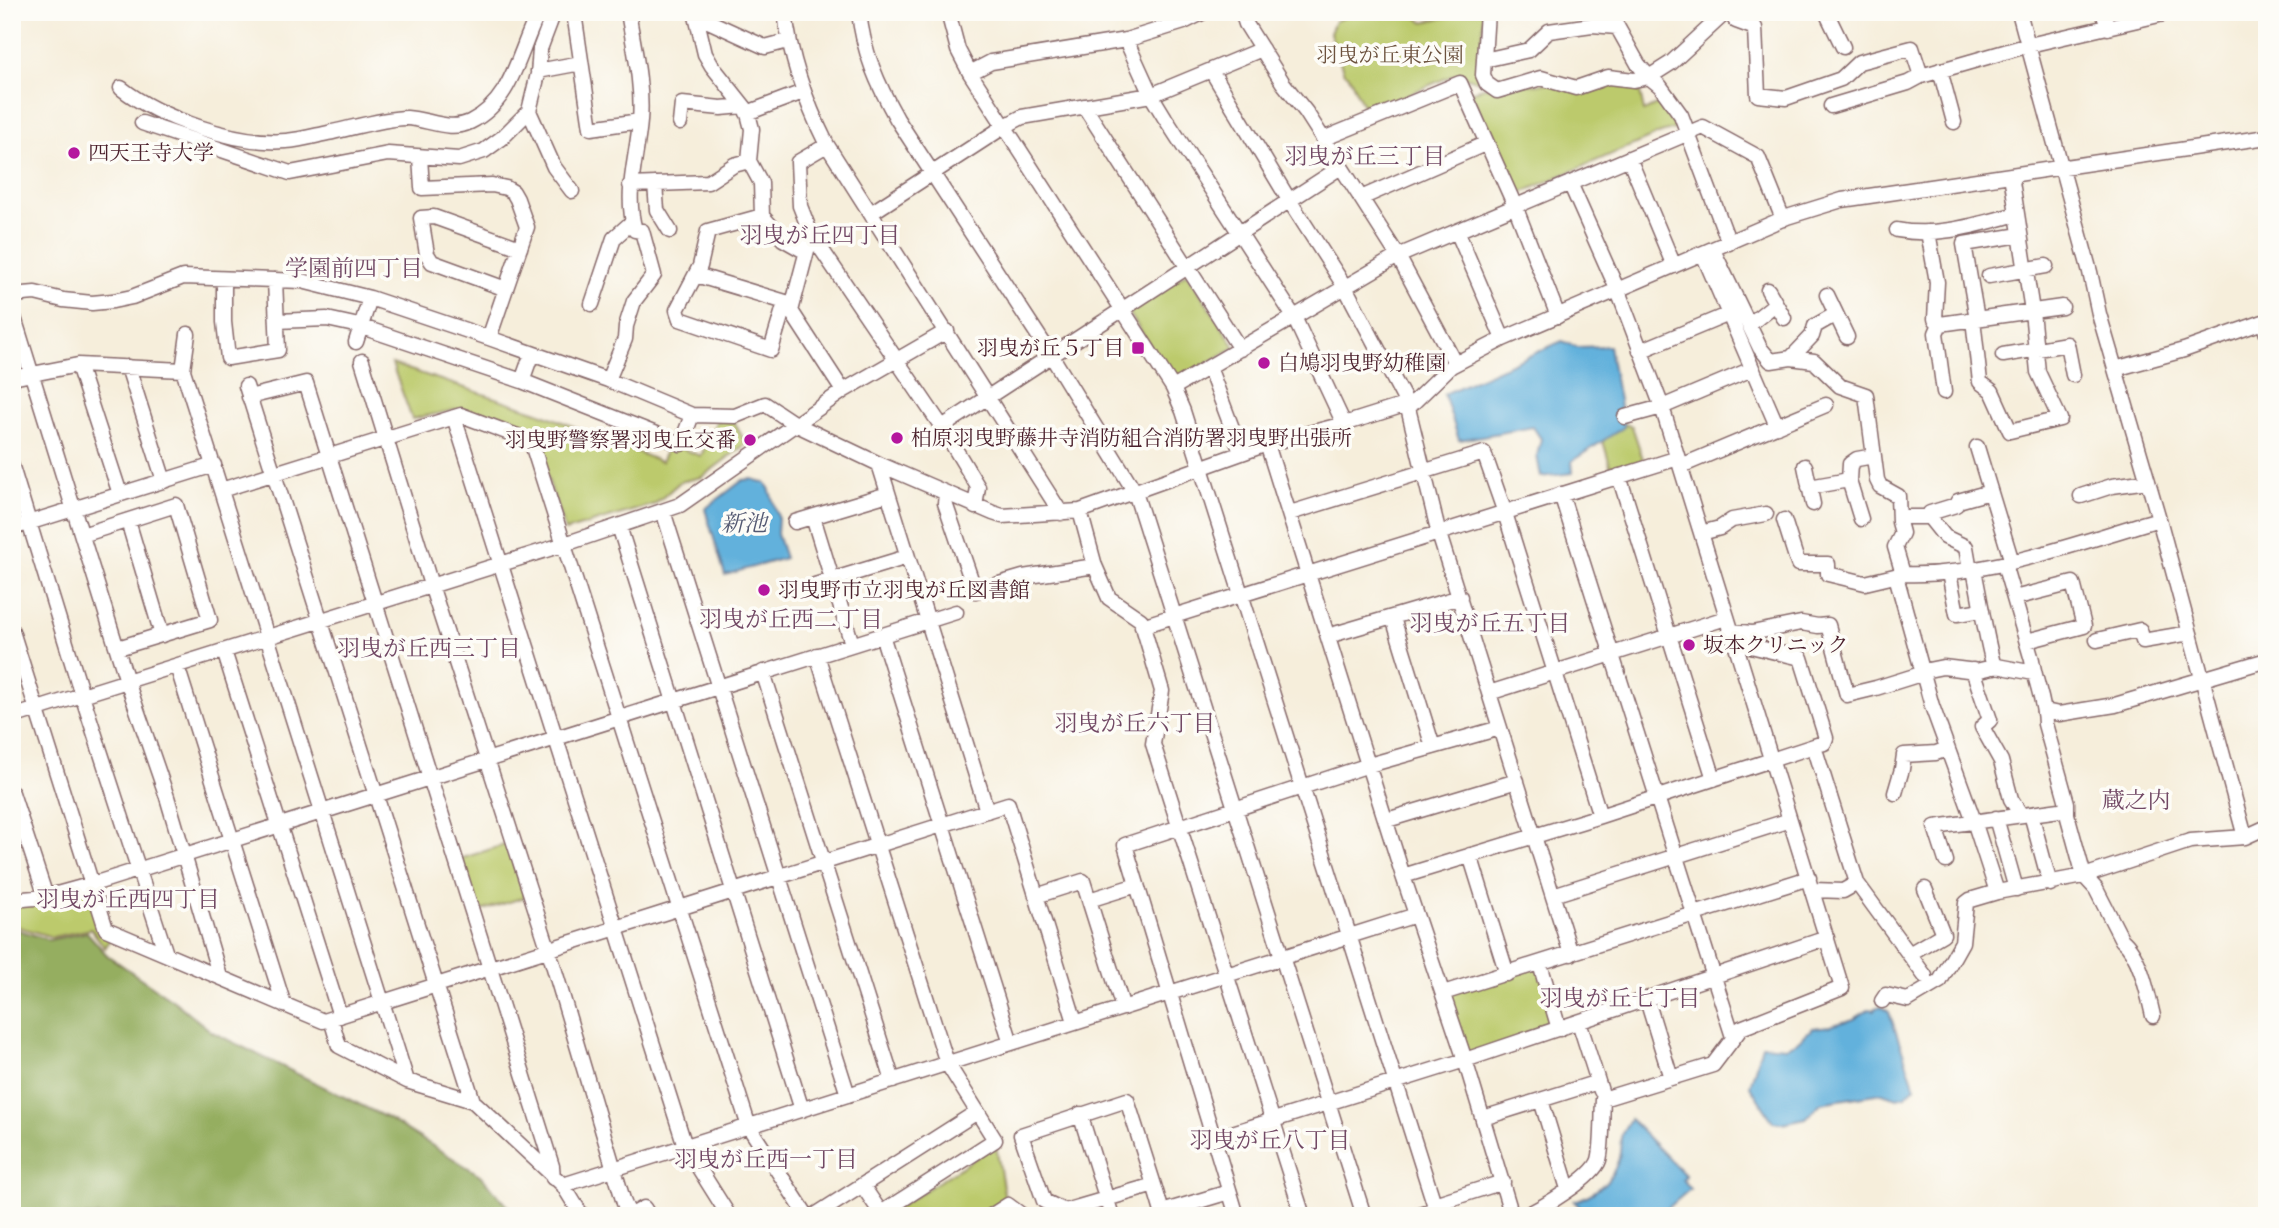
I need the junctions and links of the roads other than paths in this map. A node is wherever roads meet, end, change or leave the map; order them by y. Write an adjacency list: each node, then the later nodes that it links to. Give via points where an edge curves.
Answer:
1 (539, 12): 33 (street, via 507,89 468,123 450,127 406,118 287,141 264,141 156,111)
2 (554, 12): 29 (street, via 540,49)
3 (579, 12): 26 (street, via 574,13)
4 (628, 12): 40 (street, via 640,85)
5 (785, 12): 21 (street)
6 (859, 12): 55 (street, via 878,85)
7 (948, 12): 30 (street)
8 (1205, 12): 20 (street)
9 (1242, 12): 24 (street)
10 (1487, 12): 25 (street)
11 (1609, 12): 18 (street)
12 (1728, 12): 31 (street, via 1736,21 1755,28 1758,94 1786,98 1841,79 1859,62 1912,48); 32 (street)
13 (1826, 12): 23 (street)
14 (2019, 12): 22 (street)
15 (2103, 12): 19 (street)
16 (2172, 12): 19 (street)
17 (695, 14): 21 (street, via 765,47); 38 (street, via 705,54)
18 (1617, 27): 25 (street, via 1592,25 1549,32 1529,50); 32 (street)
19 (2108, 28): 22 (street)
20 (1126, 40): 30 (street, via 990,62); 35 (street)
21 (788, 41): 34 (street)
22 (2029, 45): 28 (street); 54 (street)
23 (1843, 47)
24 (1262, 49): 27 (street); 47 (street)
25 (1484, 60): 32 (street, via 1483,75 1497,91 1541,78 1576,88 1608,77)
26 (581, 63): 29 (street); 40 (street, via 591,128)
27 (1211, 70): 35 (street); 62 (street)
28 (1940, 70): 31 (street); 41 (street)
29 (538, 71): 39 (street)
30 (970, 74): 44 (street)
31 (1921, 76): 37 (street)
32 (1649, 77): 45 (street, via 1681,115)
33 (121, 88)
34 (803, 92): 38 (street); 49 (street)
35 (1151, 95): 36 (street); 74 (street)
36 (1084, 106): 44 (street, via 1022,117); 83 (street)
37 (1831, 106)
38 (745, 110): 43 (street, via 681,104); 52 (street, via 752,130)
39 (529, 111): 50 (street, via 484,151 459,159); 60 (street, via 554,167)
40 (640, 121): 59 (street)
41 (1954, 122)
42 (142, 123): 50 (street, via 290,173 388,154)
43 (680, 123)
44 (1005, 126): 55 (street); 98 (street)
45 (1686, 134): 51 (street); 67 (street, via 1703,127 1758,157); 76 (street)
46 (2267, 136): 54 (street)
47 (1323, 139): 48 (street, via 1460,83); 53 (street)
48 (1487, 144): 61 (street); 63 (street)
49 (827, 145): 64 (street); 73 (street, via 798,162 800,206)
50 (420, 158): 77 (street, via 422,188 492,186 513,192 527,226)
51 (1629, 158): 57 (street); 81 (street)
52 (749, 161): 58 (street, via 708,182); 66 (street, via 761,183)
53 (1341, 167): 61 (street); 62 (street)
54 (2062, 168): 56 (street); 132 (street)
55 (932, 173): 64 (street); 122 (street)
56 (2011, 175): 65 (street); 67 (street, via 1842,200)
57 (1570, 183): 63 (street); 91 (street)
58 (655, 184): 59 (street); 70 (street, via 657,210)
59 (630, 185): 68 (street)
60 (572, 191)
61 (1361, 198): 80 (street)
62 (1289, 200): 74 (street); 89 (street)
63 (1515, 206): 71 (street); 103 (street)
64 (871, 213): 111 (street)
65 (2017, 214): 72 (street); 75 (street)
66 (762, 216): 78 (street, via 783,239); 85 (street, via 708,231)
67 (1783, 219): 76 (street)
68 (632, 222): 95 (street, via 614,238); 137 (street, via 635,230 642,231 654,275 634,301)
69 (1897, 230): 72 (street)
70 (670, 231)
71 (1457, 231): 80 (street); 116 (street)
72 (1928, 232): 108 (street)
73 (811, 234): 78 (street); 125 (street)
74 (1241, 234): 83 (street); 104 (street)
75 (2020, 235): 84 (street); 106 (street, via 1964,244)
76 (1729, 243): 79 (street)
77 (520, 248): 90 (street); 90 (street, via 434,217 421,218 432,262)
78 (806, 252): 96 (street)
79 (1708, 252): 81 (street); 101 (street); 109 (street)
80 (1398, 256): 89 (street); 127 (street)
81 (1674, 266): 91 (street)
82 (2046, 266): 84 (street)
83 (1188, 268): 98 (street); 118 (street)
84 (2026, 270): 86 (street); 100 (street)
85 (696, 275): 96 (street); 96 (street, via 677,310 680,319 771,350)
86 (1989, 276)
87 (224, 279): 88 (street); 92 (street, via 183,277 113,301); 107 (street, via 228,358 278,350)
88 (275, 280): 94 (street, via 302,281); 107 (street)
89 (1345, 287): 104 (street); 143 (street)
90 (506, 289): 115 (street)
91 (1618, 290): 103 (street); 120 (street)
92 (12, 295)
93 (1827, 295): 102 (street)
94 (370, 298): 110 (street); 115 (street)
95 (592, 304)
96 (789, 304): 140 (street)
97 (2062, 307): 100 (street)
98 (1123, 310): 122 (street); 139 (street)
99 (12, 311): 134 (street)
100 (2032, 311): 106 (street); 119 (street)
101 (1729, 314): 120 (street); 131 (street)
102 (1836, 314): 114 (street); 124 (street, via 1815,326)
103 (1558, 316): 116 (street)
104 (1294, 317): 118 (street); 150 (street)
105 (1784, 318): 109 (street, via 1771,297)
106 (1975, 319): 108 (street); 119 (street, via 1980,382 1992,391 2010,431 2060,419 2038,372)
107 (277, 321): 110 (street, via 327,319)
108 (1940, 324): 141 (street, via 1936,333)
109 (1749, 325): 124 (street, via 1771,361)
110 (359, 326): 117 (street); 138 (street)
111 (947, 331): 125 (street); 142 (street)
112 (188, 334): 133 (street)
113 (2267, 334): 132 (street, via 2263,323)
114 (1847, 337)
115 (489, 338): 121 (street)
116 (1503, 339): 127 (street)
117 (356, 342)
118 (1240, 349): 130 (street)
119 (2035, 349): 123 (street); 135 (street, via 2067,344)
120 (1640, 351): 145 (street)
121 (532, 353): 137 (street); 138 (street)
122 (1051, 355): 142 (street); 173 (street)
123 (2003, 355)
124 (1791, 359): 158 (street, via 1814,360 1840,386 1866,395)
125 (895, 360): 140 (street); 152 (street)
126 (362, 361): 153 (street)
127 (1455, 363): 143 (street)
128 (78, 365): 129 (street); 134 (street); 177 (street)
129 (128, 367): 133 (street); 169 (street)
130 (1209, 368): 139 (street); 156 (street)
131 (1752, 369): 145 (street); 151 (street)
132 (2115, 369): 170 (street)
133 (183, 370): 161 (street)
134 (32, 374): 136 (street); 182 (street)
135 (2073, 374)
136 (12, 378)
137 (608, 380): 146 (street)
138 (522, 381): 146 (street, via 681,444)
139 (1173, 388): 162 (street)
140 (843, 391): 149 (street)
141 (1944, 392)
142 (989, 396): 152 (street); 185 (street)
143 (1407, 404): 150 (street); 165 (street)
144 (1826, 405): 151 (street)
145 (1662, 407): 148 (street); 159 (street)
146 (692, 415): 149 (street, via 735,416 765,404)
147 (454, 417): 153 (street); 203 (street, via 461,415 531,441); 206 (street)
148 (1625, 417)
149 (795, 424): 160 (street); 184 (street, via 680,505)
150 (1344, 424): 154 (street)
151 (1777, 426): 159 (street)
152 (942, 427): 181 (street, via 978,487)
153 (386, 439): 157 (street); 213 (street)
154 (1267, 444): 156 (street); 186 (street)
155 (1977, 447): 174 (street)
156 (1241, 452): 162 (street)
157 (328, 456): 166 (street); 166 (street, via 306,383 248,392); 218 (street)
158 (1874, 456): 168 (street, via 1850,464); 190 (street, via 1880,486 1898,496)
159 (1680, 462): 167 (street); 200 (street)
160 (878, 464): 175 (street); 178 (street)
161 (214, 465): 169 (street); 172 (street)
162 (1201, 466): 173 (street); 215 (street)
163 (1805, 466): 171 (street)
164 (12, 467): 197 (street)
165 (1423, 472): 186 (street); 187 (street, via 1484,453); 201 (street)
166 (274, 474): 172 (street); 223 (street)
167 (1619, 476): 176 (street); 232 (street)
168 (1849, 480): 171 (street); 192 (street)
169 (164, 481): 177 (street)
170 (2148, 481): 179 (street); 193 (street)
171 (1809, 487): 180 (street)
172 (221, 490): 233 (street)
173 (1135, 492): 183 (street); 221 (street)
174 (1990, 492): 191 (street, via 1958,501); 205 (street, via 2002,523)
175 (888, 494): 189 (street); 204 (street)
176 (1560, 494): 187 (street); 240 (street)
177 (120, 495): 182 (street)
178 (946, 495): 181 (street); 207 (street, via 975,591 1023,577)
179 (2081, 496)
180 (1813, 504)
181 (975, 507): 185 (street, via 1002,516)
182 (74, 509): 197 (street); 202 (street)
183 (1080, 511): 185 (street); 207 (street)
184 (663, 512): 198 (street); 251 (street)
185 (1061, 513)
186 (1290, 513): 209 (street)
187 (1505, 513): 201 (street); 246 (street)
188 (1766, 514): 200 (street, via 1732,520)
189 (813, 517): 196 (street); 212 (street)
190 (1899, 517): 191 (street); 211 (street, via 1902,533 1895,547)
191 (1929, 517): 208 (street, via 1945,537 1966,547)
192 (1861, 519)
193 (2159, 519): 205 (street); 228 (street)
194 (1784, 520): 211 (street, via 1798,564 1828,564 1828,574 1865,583)
195 (128, 521): 202 (street); 229 (street); 229 (street, via 176,505 211,620)
196 (795, 522)
197 (30, 523): 199 (street); 253 (street)
198 (619, 526): 203 (street); 254 (street)
199 (12, 528)
200 (1701, 533): 226 (street)
201 (1439, 534): 209 (street); 216 (street)
202 (82, 536): 237 (street)
203 (565, 544): 206 (street); 257 (street)
204 (907, 557): 212 (street); 224 (street)
205 (2008, 563): 208 (street); 217 (street)
206 (500, 564): 213 (street); 260 (street)
207 (1095, 566): 225 (street, via 1108,598 1141,620)
208 (1972, 570): 210 (street); 219 (street)
209 (1308, 573): 215 (street); 231 (street)
210 (1948, 573): 211 (street); 219 (street, via 1957,614)
211 (1900, 575): 247 (street)
212 (833, 579): 214 (street); 236 (street)
213 (431, 585): 218 (street); 264 (street)
214 (815, 585)
215 (1242, 595): 221 (street); 270 (street)
216 (1460, 597): 222 (street); 252 (street)
217 (2014, 598): 235 (street); 235 (street, via 2073,583 2084,625)
218 (375, 603): 223 (street); 267 (street)
219 (1982, 610): 243 (street)
220 (956, 612): 224 (street)
221 (1175, 616): 225 (street); 275 (street)
222 (1394, 618): 231 (street); 262 (street)
223 (321, 620): 233 (street); 273 (street)
224 (927, 621): 230 (street); 277 (street)
225 (1142, 626): 287 (street, via 1162,691 1153,744)
226 (1730, 630): 232 (street); 247 (street, via 1752,633 1801,623 1828,625 1847,695); 261 (street, via 1801,658 1826,738); 265 (street)
227 (12, 631): 255 (street)
228 (2190, 632): 234 (street, via 2143,641 2140,630); 249 (street)
229 (162, 635): 237 (street)
230 (882, 635): 236 (street); 286 (street)
231 (1328, 636): 266 (street)
232 (1670, 636): 240 (street); 268 (street)
233 (267, 637): 238 (street); 276 (street)
234 (2097, 640)
235 (2027, 641): 248 (street)
236 (852, 644): 239 (street)
237 (118, 648): 250 (street)
238 (224, 651): 242 (street); 285 (street)
239 (817, 654): 245 (street); 292 (street)
240 (1612, 654): 246 (street); 274 (street)
241 (2267, 660): 249 (street)
242 (177, 666): 250 (street); 291 (street)
243 (1994, 667): 244 (street); 248 (street)
244 (1973, 670): 247 (street, via 1944,667); 279 (street, via 1990,720 1982,727 2001,761 2011,799)
245 (764, 671): 251 (street); 297 (street)
246 (1555, 672): 252 (street); 280 (street)
247 (1923, 672): 263 (street)
248 (2034, 673): 256 (street)
249 (2202, 680): 256 (street, via 2088,710); 290 (street)
250 (127, 681): 253 (street); 293 (street)
251 (718, 686): 254 (street); 301 (street)
252 (1489, 693): 259 (street)
253 (82, 695): 255 (street); 298 (street)
254 (673, 700): 257 (street); 309 (street)
255 (36, 709): 258 (street); 303 (street)
256 (2045, 711): 278 (street)
257 (620, 716): 260 (street); 316 (street)
258 (12, 717)
259 (1500, 728): 262 (street); 269 (street)
260 (556, 738): 264 (street); 319 (street)
261 (1814, 746): 265 (street); 302 (street)
262 (1433, 747): 266 (street)
263 (1947, 749): 272 (street, via 1903,755); 284 (street)
264 (488, 758): 267 (street); 322 (street)
265 (1771, 759): 268 (street); 283 (street)
266 (1369, 765): 270 (street); 282 (street)
267 (431, 776): 273 (street); 328 (street)
268 (1714, 779): 274 (street)
269 (1517, 781): 282 (street); 289 (street)
270 (1302, 787): 275 (street); 320 (street)
271 (12, 793): 313 (street)
272 (1895, 793)
273 (375, 794): 276 (street); 334 (street)
274 (1657, 796): 280 (street); 295 (street)
275 (1236, 809): 287 (street); 326 (street)
276 (322, 810): 285 (street); 339 (street)
277 (987, 811): 286 (street); 312 (street, via 1008,804)
278 (2067, 814): 279 (street, via 2060,810); 300 (street)
279 (2026, 815): 281 (street); 305 (street)
280 (1600, 816): 289 (street)
281 (1996, 818): 284 (street); 308 (street)
282 (1387, 820): 299 (street)
283 (1790, 820): 295 (street); 304 (street)
284 (1974, 821): 296 (street, via 1935,827); 310 (street)
285 (280, 824): 291 (street); 343 (street)
286 (942, 825): 292 (street); 348 (street)
287 (1180, 827): 306 (street, via 1125,845); 330 (street)
288 (2267, 827): 290 (street)
289 (1534, 836): 294 (street); 311 (street)
290 (2245, 836): 300 (street, via 2190,841)
291 (232, 839): 293 (street); 340 (street)
292 (878, 845): 297 (street); 350 (street)
293 (183, 854): 298 (street); 332 (street)
294 (1470, 855): 299 (street); 329 (street)
295 (1676, 856): 311 (street); 318 (street)
296 (1946, 861)
297 (824, 863): 301 (street); 353 (street)
298 (139, 869): 303 (street); 323 (street)
299 (1403, 876): 317 (street)
300 (2084, 876): 305 (street); 342 (street, via 2128,944 2146,985)
301 (780, 877): 309 (street); 356 (street)
302 (1857, 883): 304 (street, via 1843,891); 325 (street)
303 (93, 884): 313 (street); 323 (street, via 106,929)
304 (1811, 884): 318 (street); 321 (street)
305 (2050, 884): 308 (street)
306 (1137, 885): 315 (street); 335 (street)
307 (1924, 889): 325 (street, via 1943,934)
308 (2016, 889): 310 (street)
309 (735, 891): 316 (street); 361 (street)
310 (1997, 892): 338 (street, via 1966,903 1962,942 1940,981 1908,1000 1886,995)
311 (1553, 895): 324 (street)
312 (1036, 896): 315 (street, via 1083,881); 344 (street)
313 (46, 897): 314 (street)
314 (12, 900)
315 (1089, 900): 341 (street)
316 (680, 909): 319 (street); 366 (street)
317 (1416, 915): 320 (street); 336 (street)
318 (1695, 915): 324 (street); 333 (street)
319 (615, 930): 322 (street); 368 (street)
320 (1350, 937): 326 (street); 354 (street)
321 (1827, 938): 333 (street); 347 (street, via 1842,988 1741,1028)
322 (549, 951): 328 (street); 369 (street)
323 (166, 954): 332 (street)
324 (1571, 954): 327 (street)
325 (1909, 954): 331 (street)
326 (1283, 958): 330 (street); 360 (street)
327 (1540, 964): 329 (street); 346 (street)
328 (491, 969): 334 (street); 370 (street)
329 (1507, 974): 336 (street)
330 (1226, 975): 335 (street); 365 (street)
331 (1925, 976)
332 (220, 977): 340 (street)
333 (1714, 978): 337 (street); 347 (street)
334 (437, 986): 339 (street); 359 (street)
335 (1170, 993): 341 (street); 367 (street)
336 (1443, 993): 349 (street)
337 (1647, 1000): 345 (street); 351 (street)
338 (1882, 1001)
339 (383, 1003): 343 (street); 352 (street)
340 (284, 1005): 343 (street, via 323,1021)
341 (1122, 1008): 344 (street)
342 (2153, 1016)
343 (336, 1017): 352 (street, via 339,1045)
344 (1075, 1022): 348 (street)
345 (1579, 1022): 346 (street); 355 (street)
346 (1559, 1029): 349 (street)
347 (1733, 1037): 351 (street, via 1713,1065)
348 (1011, 1043): 350 (street)
349 (1465, 1060): 354 (street); 364 (street)
350 (947, 1063): 353 (street); 362 (street)
351 (1671, 1078): 357 (street)
352 (407, 1081): 359 (street)
353 (893, 1081): 356 (street)
354 (1396, 1082): 360 (street); 377 (street)
355 (1598, 1082): 357 (street); 358 (street)
356 (848, 1095): 361 (street)
357 (1603, 1099): 374 (street, via 1599,1161)
358 (1541, 1100): 364 (street); 374 (street)
359 (473, 1101): 370 (street)
360 (1329, 1102): 365 (street); 389 (street)
361 (802, 1110): 366 (street)
362 (977, 1112): 372 (street); 372 (street, via 995,1140 881,1213)
363 (1080, 1114): 373 (street, via 1127,1100); 376 (street); 376 (street, via 1021,1135 1044,1201 1065,1211)
364 (1483, 1118): 371 (street)
365 (1273, 1119): 367 (street); 388 (street)
366 (749, 1126): 368 (street); 382 (street)
367 (1213, 1139): 375 (street)
368 (685, 1146): 369 (street); 381 (street)
369 (615, 1167): 370 (street); 379 (street)
370 (558, 1182): 378 (street)
371 (1503, 1182): 377 (street); 391 (street)
372 (862, 1185): 383 (street)
373 (1154, 1185): 375 (street, via 1162,1212); 376 (street)
374 (1568, 1189): 392 (street)
375 (1229, 1192): 387 (street)
376 (1107, 1200): 386 (street)
377 (1436, 1210): 390 (street)
378 (582, 1216)
379 (630, 1216): 380 (street, via 644,1208)
380 (649, 1216)
381 (729, 1216)
382 (807, 1216)
383 (814, 1216)
384 (991, 1216): 385 (street, via 1007,1205)
385 (1023, 1216)
386 (1112, 1216)
387 (1237, 1216)
388 (1303, 1216)
389 (1364, 1216)
390 (1413, 1216)
391 (1512, 1216)
392 (1524, 1216)

